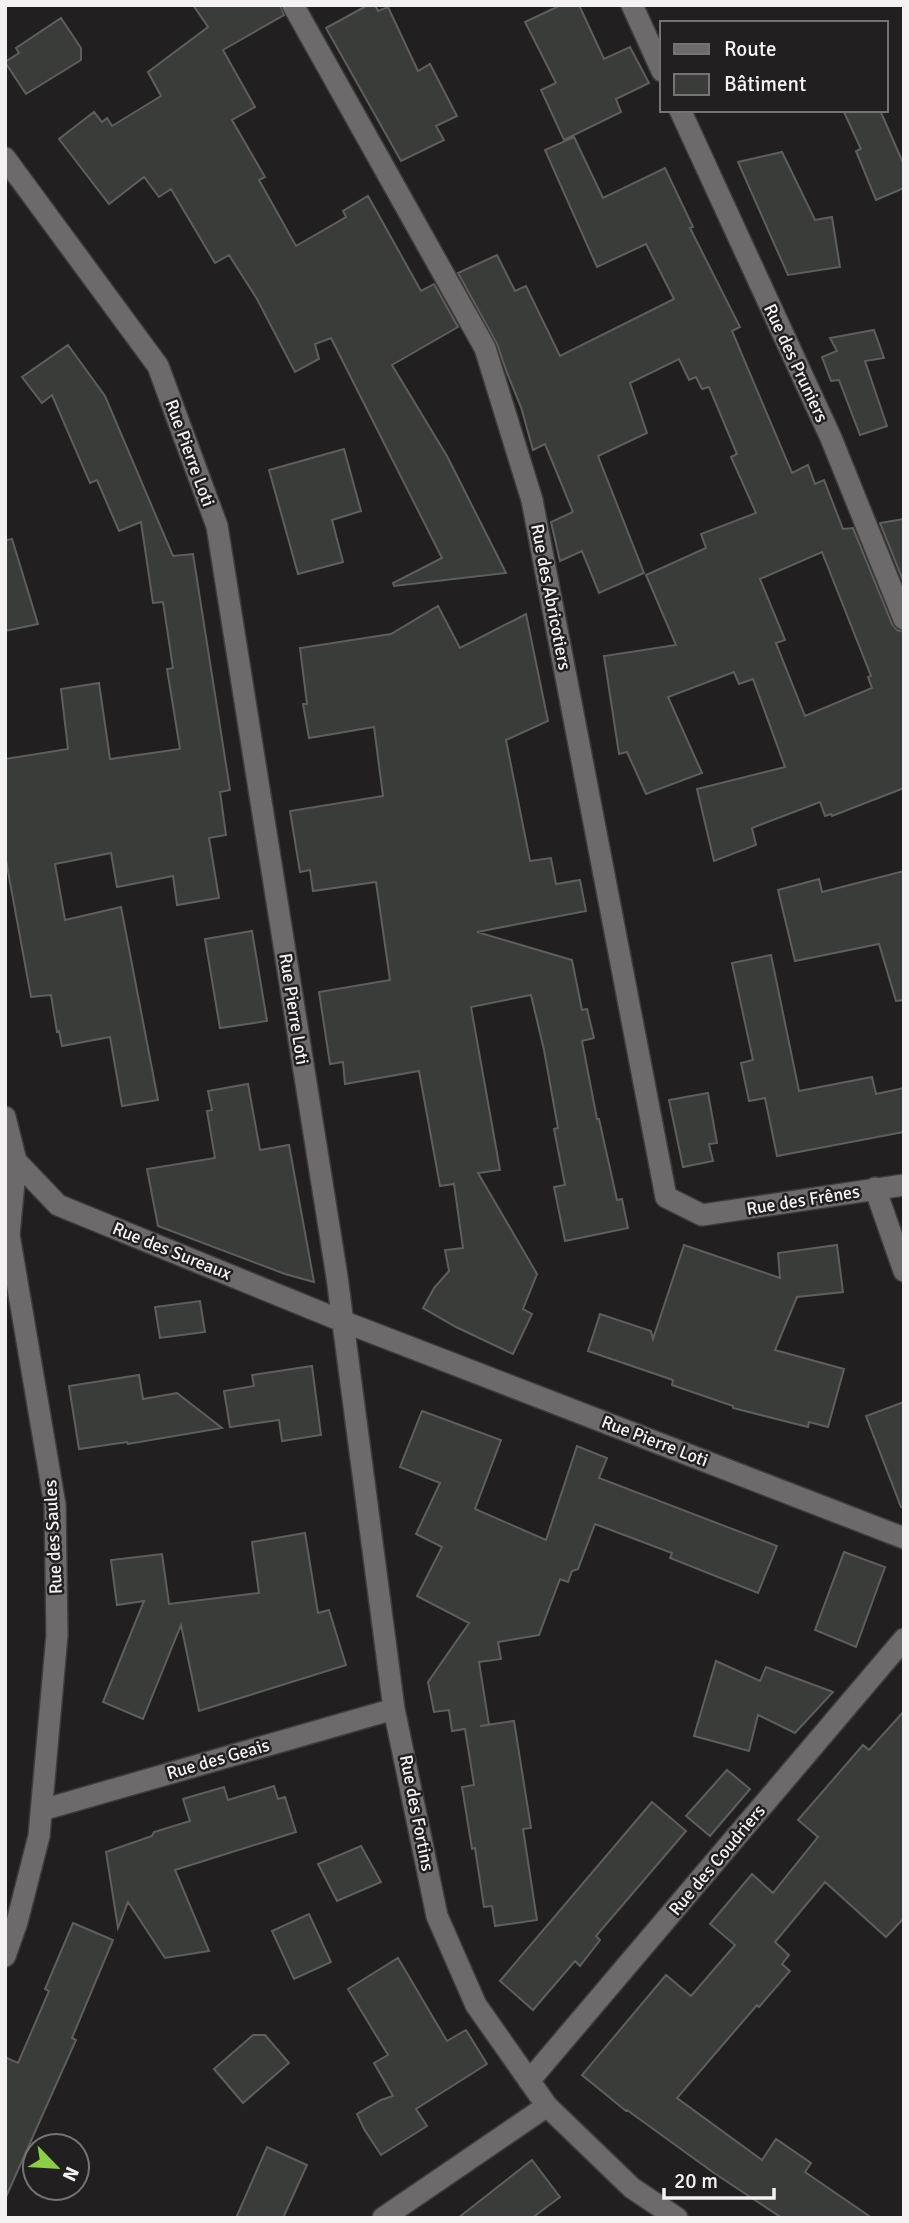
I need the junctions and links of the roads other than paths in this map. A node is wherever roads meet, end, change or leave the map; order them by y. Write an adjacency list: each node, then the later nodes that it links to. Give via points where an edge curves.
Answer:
1 (293, 5): 11 (street, Rue des Abricotiers, via 485,348 532,500 666,1197)
2 (632, 5): 3 (street)
3 (660, 67)
4 (681, 112): 6 (street, Rue des Pruniers, via 831,438)
5 (5, 158): 13 (street, Rue Pierre Loti, via 159,366 218,526)
6 (904, 619)
7 (5, 1117): 8 (street, Rue des Saules)
8 (16, 1161): 13 (street, Rue des Sureaux, via 58,1205); 17 (street, Rue des Saules, via 9,1235 55,1505 57,1635)
9 (904, 1185): 10 (street, Rue des Frênes)
10 (875, 1188): 11 (street, Rue des Frênes); 12 (street)
11 (702, 1215)
12 (904, 1271)
13 (342, 1321): 14 (street, Rue Pierre Loti); 16 (street, Rue des Fortins)
14 (904, 1538)
15 (904, 1639): 19 (street, Rue des Coudriers)
16 (394, 1709): 17 (street, Rue des Geais); 19 (street, Rue des Fortins, via 437,1916 476,2005)
17 (42, 1810): 18 (street, Rue des Saules)
18 (5, 1956)
19 (529, 2081): 20 (street, Rue des Fortins)
20 (547, 2106): 21 (street); 22 (street, Rue des Fortins, via 632,2189)
21 (383, 2218)
22 (677, 2218)

